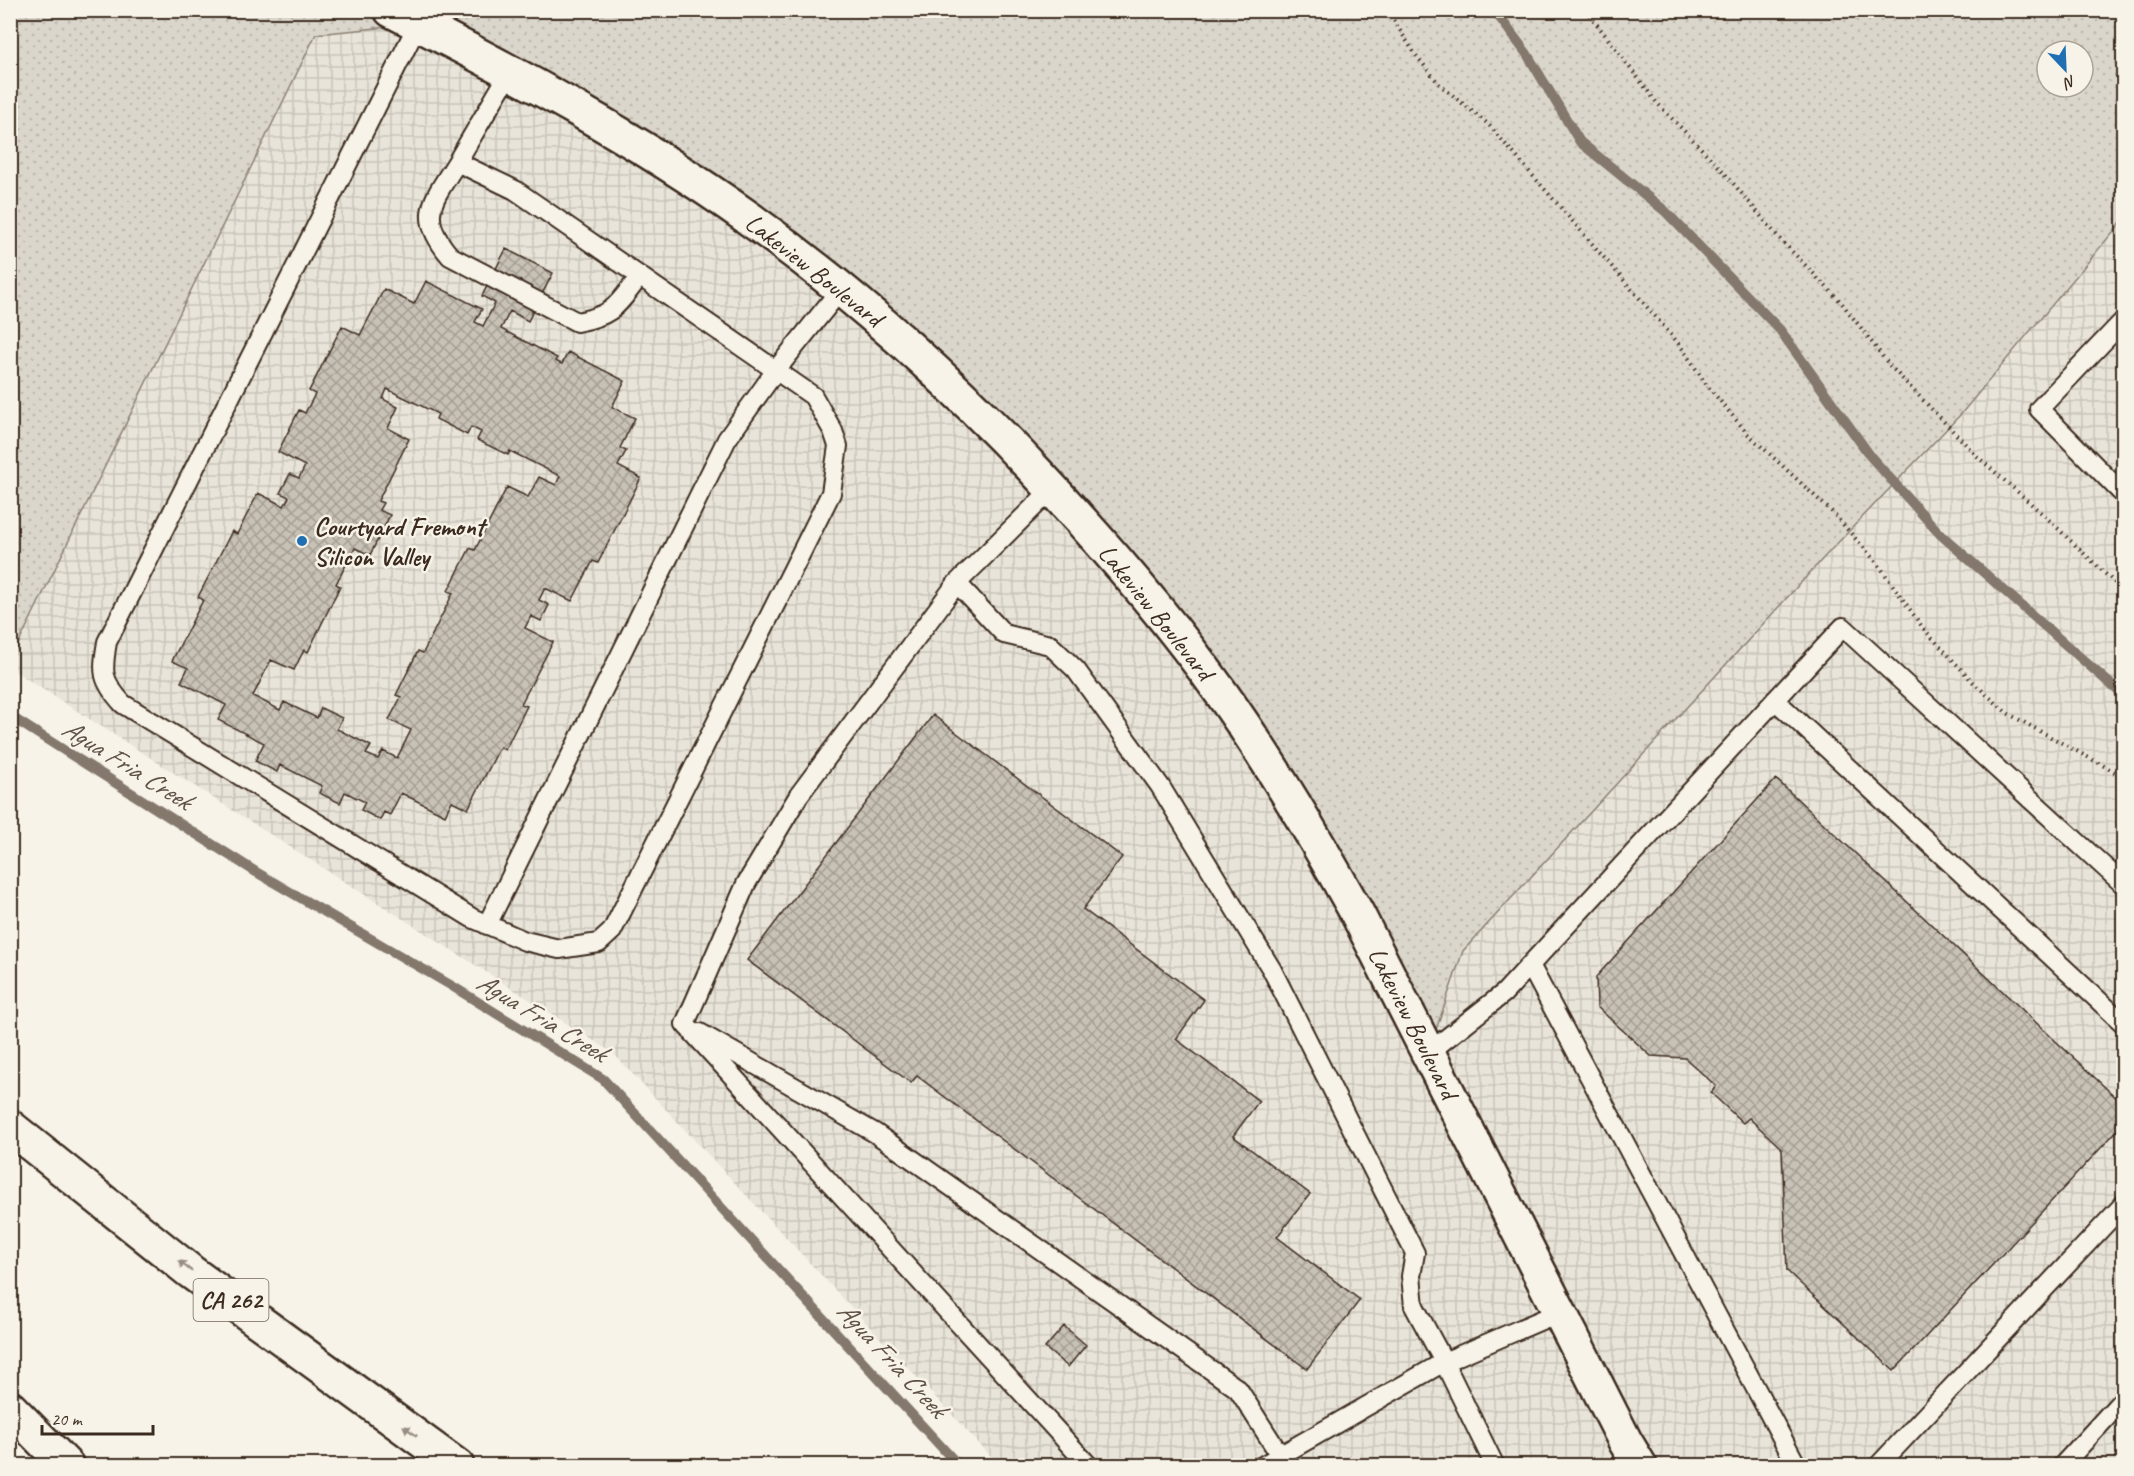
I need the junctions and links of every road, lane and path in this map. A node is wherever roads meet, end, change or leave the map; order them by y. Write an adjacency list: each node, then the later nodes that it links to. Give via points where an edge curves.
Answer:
1 (1387, 10): 15 (path, via 1440,85 1488,124 1680,345 1747,433 1832,512 1878,564 1923,628 1974,683 2007,713)
2 (1586, 10): 13 (path, via 1657,103 1841,302 1890,366 1978,457)
3 (405, 17): 4 (main road, Lakeview Boulevard); 17 (lane, via 107,642 103,668 108,688 123,704)
4 (510, 72): 5 (lane); 7 (main road, Lakeview Boulevard, via 598,121 729,204)
5 (457, 162): 6 (lane, via 515,190); 6 (lane, via 435,198 429,220 436,240 450,256 577,322 612,310)
6 (640, 276): 9 (lane)
7 (841, 289): 9 (lane); 10 (main road, Lakeview Boulevard, via 949,384)
8 (2124, 320): 11 (lane, via 2039,409)
9 (776, 370): 17 (lane, via 727,439); 17 (lane, via 813,396 833,431 837,446 831,493 612,931 599,943 559,949 525,941)
10 (1052, 489): 12 (lane); 21 (main road, Lakeview Boulevard, via 1174,630 1272,768 1352,903)
11 (2124, 495)
12 (957, 583): 19 (lane, via 799,795 746,884); 25 (lane, via 1004,634 1050,645 1076,670 1160,786 1272,970 1415,1253 1411,1276 1414,1306)
13 (2124, 593)
14 (1775, 700): 16 (lane, via 1842,627); 18 (lane); 20 (lane)
15 (2124, 777)
16 (2124, 885)
17 (487, 924)
18 (1530, 965): 21 (lane, via 1504,993); 35 (lane)
19 (685, 1024): 28 (lane, via 875,1132 1238,1389); 31 (lane)
20 (2124, 1024)
21 (1428, 1053): 24 (main road, Lakeview Boulevard)
22 (10, 1127): 30 (main road, CA 262, one-way to 22, via 191,1272)
23 (2124, 1204): 36 (lane)
24 (1560, 1312): 25 (lane); 34 (main road, Lakeview Boulevard)
25 (1444, 1362): 28 (lane); 33 (lane)
26 (2124, 1398): 37 (lane)
27 (10, 1408): 29 (main road)
28 (1280, 1455): 32 (lane)
29 (67, 1466)
30 (457, 1466)
31 (1089, 1466)
32 (1262, 1466)
33 (1495, 1466)
34 (1640, 1466)
35 (1797, 1466)
36 (1878, 1466)
37 (2062, 1466)

